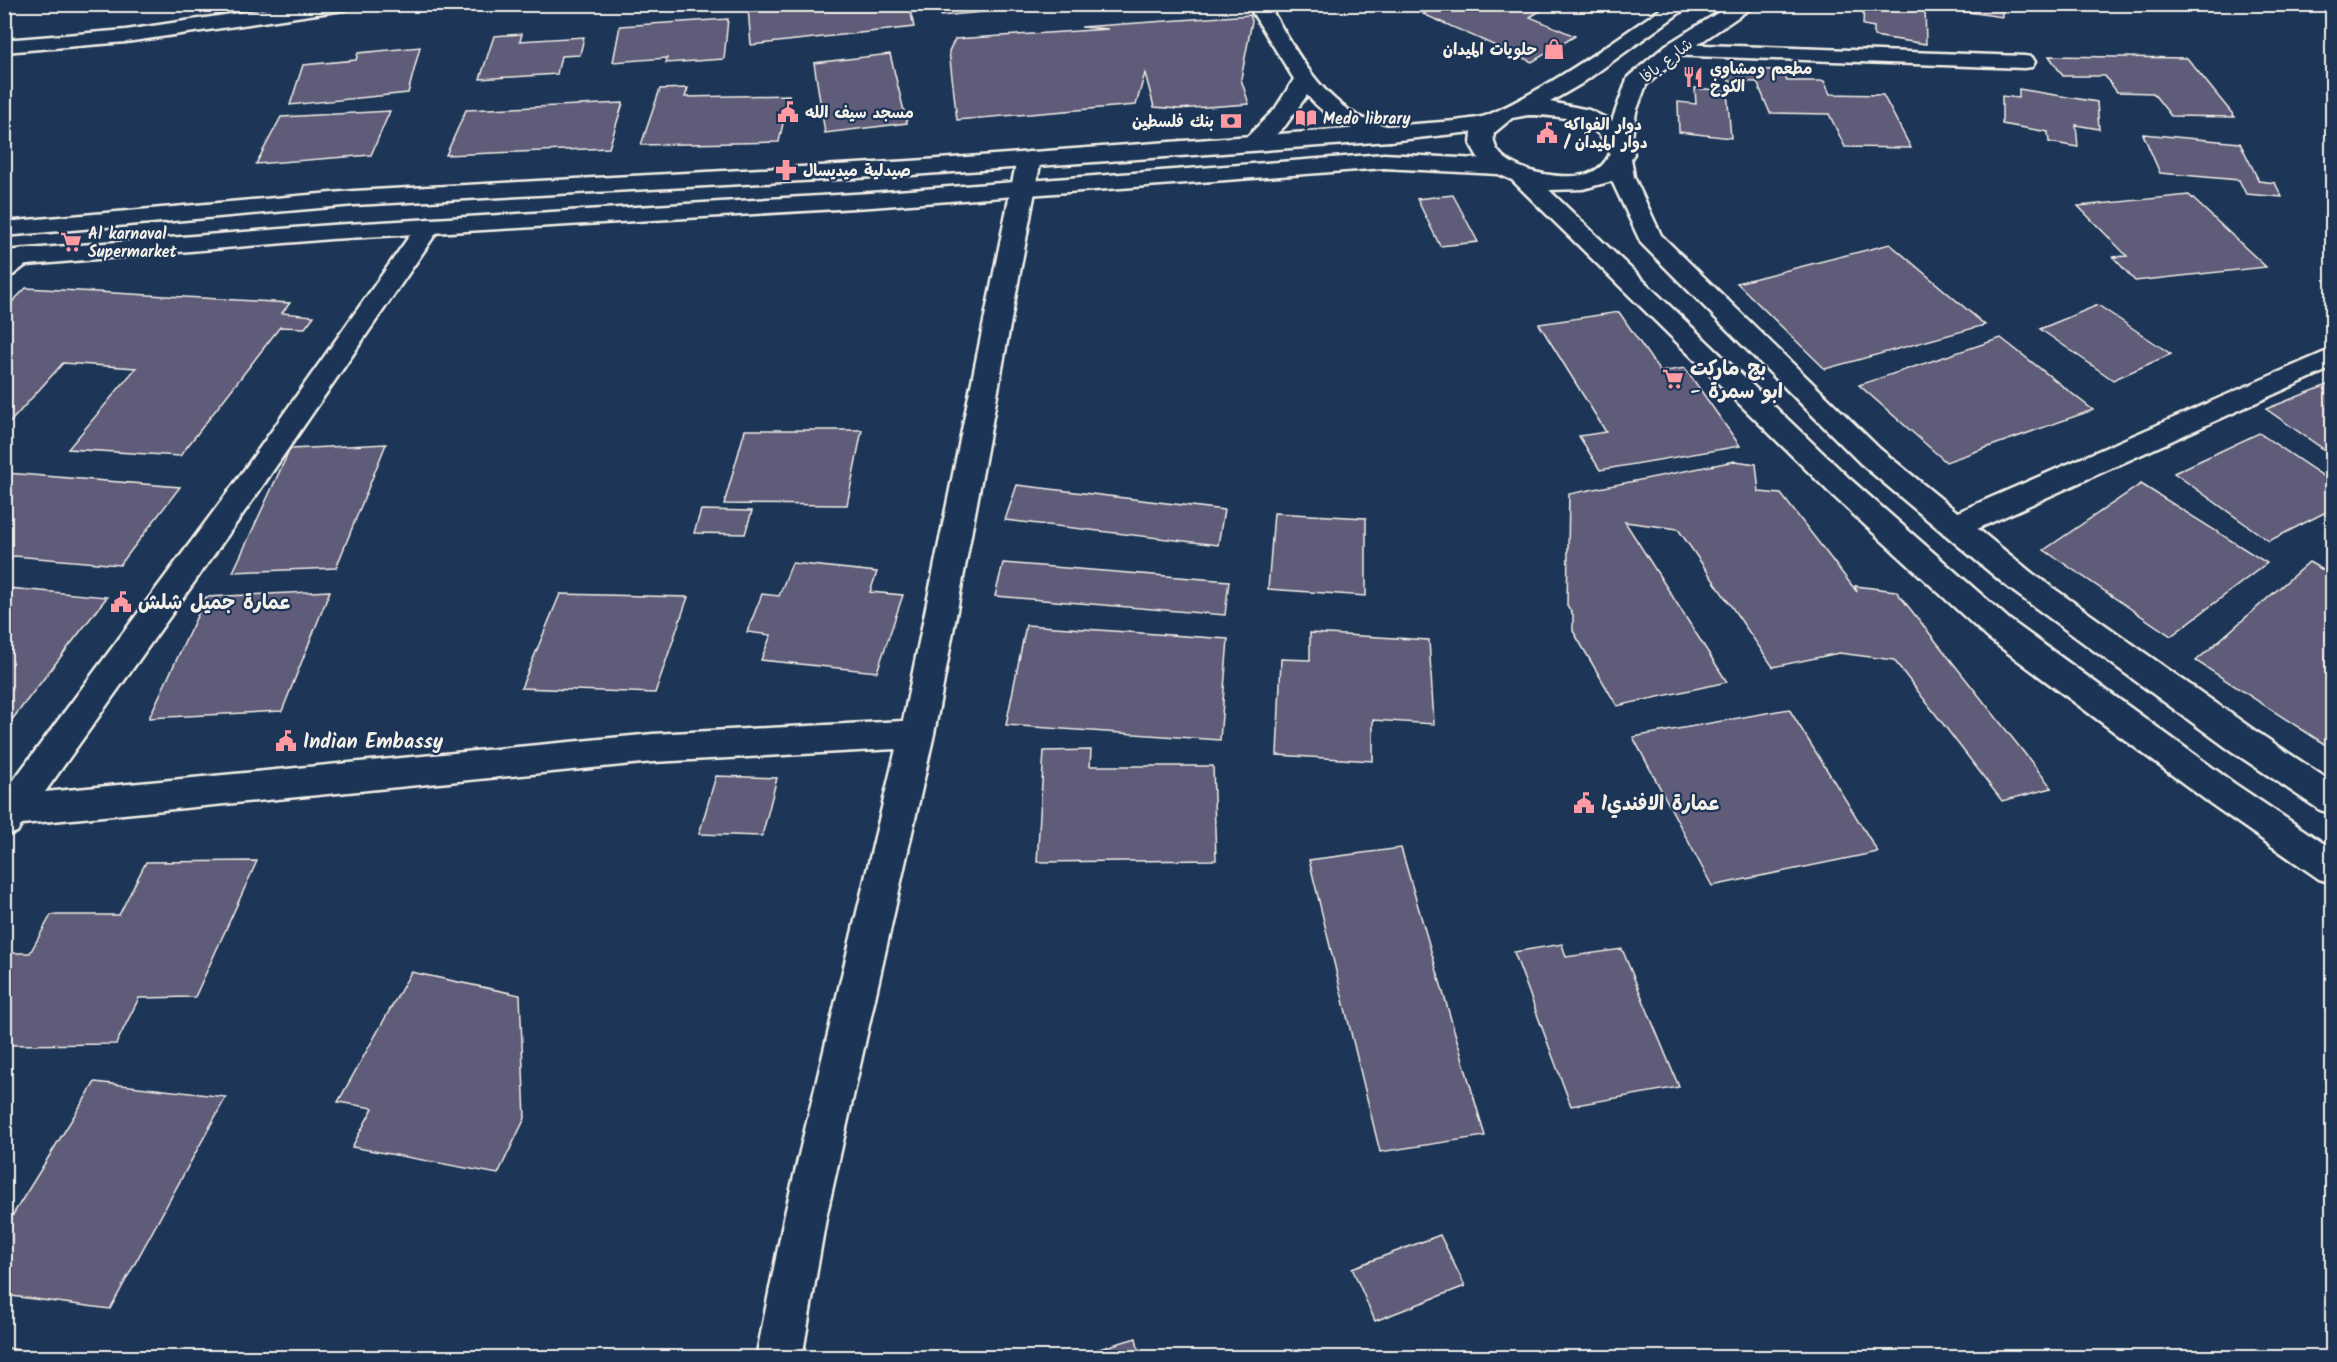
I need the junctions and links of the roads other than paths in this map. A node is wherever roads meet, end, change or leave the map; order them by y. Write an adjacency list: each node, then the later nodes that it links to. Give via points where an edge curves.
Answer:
1 (344, 4): 5 (main road, via 126,36)
2 (1257, 4): 8 (main road)
3 (1682, 4): 9 (main road, شارع يافا, via 1573,80)
4 (1747, 4): 6 (main road, شارع يافا)
5 (4, 46)
6 (1674, 50): 7 (main road); 13 (main road, شارع يافا, via 1636,82 1625,112)
7 (2024, 62)
8 (1305, 79): 11 (main road, via 1326,103 1349,120); 12 (main road, via 1290,108)
9 (1523, 108): 10 (main road); 13 (main road, via 1544,107 1587,115 1604,124)
10 (1491, 121): 11 (main road); 14 (main road, via 1482,131 1481,143 1488,156)
11 (1390, 134): 12 (main road)
12 (1254, 143): 15 (main road)
13 (1620, 151): 14 (main road, via 1611,171 1583,182 1547,183); 20 (main road, via 1622,177 1650,238 1870,456)
14 (1512, 173): 15 (main road, via 1421,160); 24 (main road, via 1840,486 1999,629 2223,794)
15 (1026, 174): 16 (main road); 17 (main road, via 354,198); 21 (main road)
16 (429, 226): 18 (main road); 23 (main road, via 247,487)
17 (4, 229)
18 (11, 262)
19 (2332, 358): 20 (main road)
20 (1955, 526): 22 (main road, via 2031,587 2239,738)
21 (917, 734): 23 (main road, via 653,748); 25 (main road, via 805,1218)
22 (2332, 800)
23 (7, 814)
24 (2332, 868)
25 (779, 1358)

